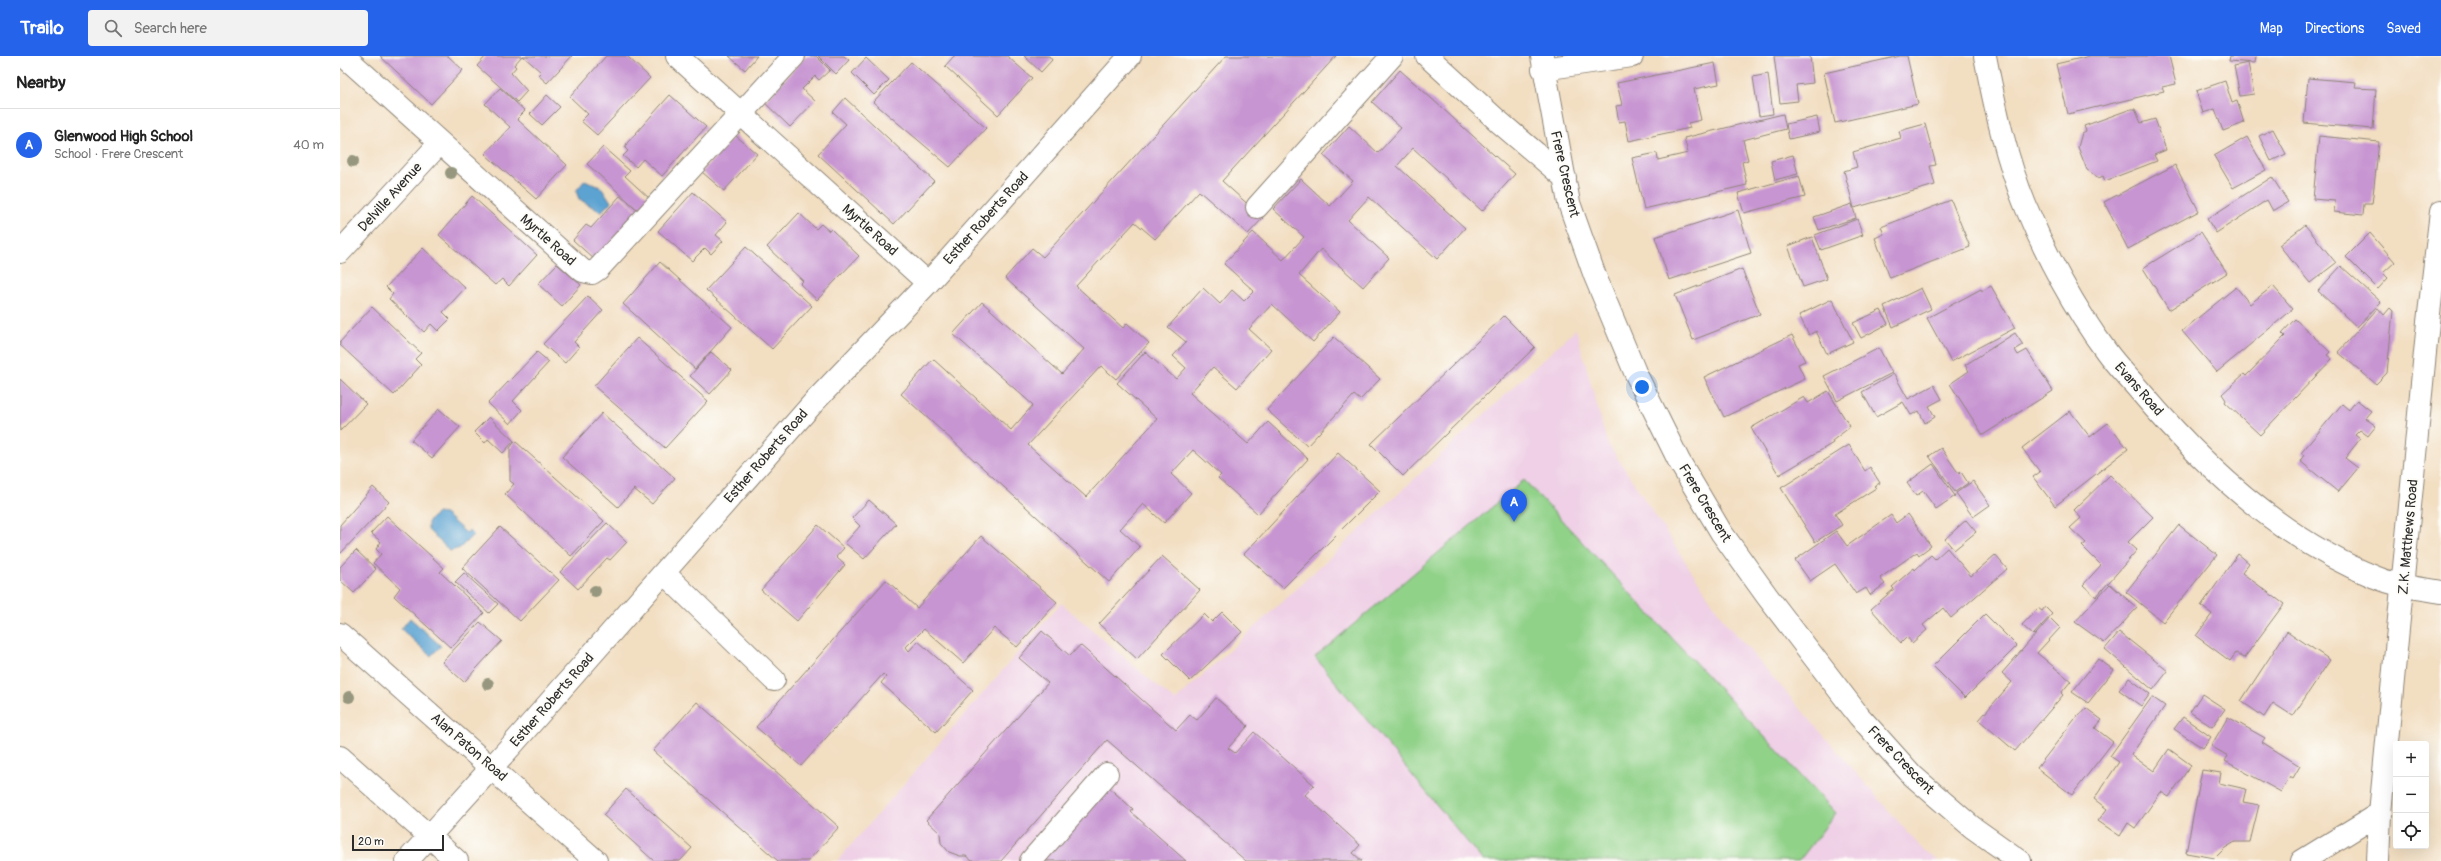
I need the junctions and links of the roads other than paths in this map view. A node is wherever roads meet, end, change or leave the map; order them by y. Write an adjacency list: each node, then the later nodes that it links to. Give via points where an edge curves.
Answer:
1 (677, 56): 10 (street, Myrtle Road)
2 (794, 56): 10 (street, Myrtle Road)
3 (1130, 56): 16 (street, Esther Roberts Road)
4 (1392, 56): 13 (street)
5 (1427, 56): 12 (street, via 1498,122)
6 (1632, 56): 9 (street)
7 (1985, 56): 19 (street, Evans Road, via 1998,124 2026,207 2068,291 2106,351 2157,412 2220,477 2280,523 2318,548 2375,577)
8 (344, 62): 11 (street, Myrtle Road)
9 (1543, 62): 12 (street, Frere Crescent)
10 (740, 113): 11 (street, Myrtle Road, via 592,273 583,271); 16 (street, Myrtle Road)
11 (440, 142): 15 (street, Delville Avenue)
12 (1565, 178): 32 (street, Frere Crescent, via 1569,203 1635,372 1679,461 1721,532 1859,716 1913,776 1972,827)
13 (1257, 207)
14 (2441, 212): 17 (street, Z.K. Matthews Road)
15 (340, 252)
16 (928, 283): 18 (street, Esther Roberts Road, via 815,401)
17 (2434, 323): 19 (street, Z.K. Matthews Road)
18 (664, 572): 22 (street); 24 (street, Esther Roberts Road)
19 (2404, 586): 20 (street, Evans Road); 26 (street, Z.K. Matthews Road)
20 (2441, 592)
21 (340, 634): 24 (street, Alan Paton Road)
22 (774, 680)
23 (340, 757): 27 (street)
24 (493, 767): 27 (street, Esther Roberts Road); 30 (street, Alan Paton Road)
25 (1107, 774): 31 (street)
26 (2380, 813): 33 (street); 34 (street, Z.K. Matthews Road)
27 (430, 837): 28 (street, Esther Roberts Road); 29 (street)
28 (408, 861)
29 (457, 861)
30 (596, 861)
31 (1031, 861)
32 (2020, 861)
33 (2302, 861)
34 (2378, 861)

